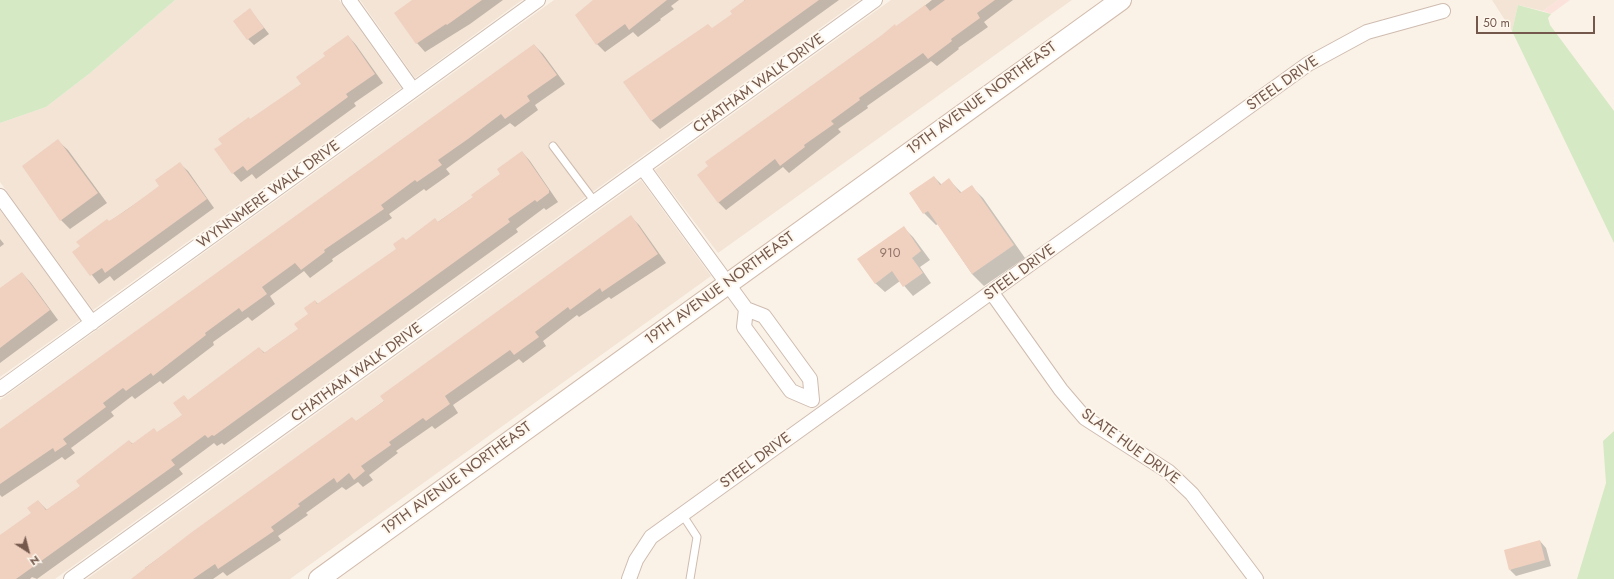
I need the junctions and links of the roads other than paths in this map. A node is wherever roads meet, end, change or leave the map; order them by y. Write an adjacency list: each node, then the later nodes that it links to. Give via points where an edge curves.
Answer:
1 (349, 0): 6 (street)
2 (538, 0): 6 (street, WYNNMERE WALK DRIVE)
3 (875, 0): 8 (street, CHATHAM WALK DRIVE)
4 (1121, 0): 11 (street, 19TH AVENUE NORTHEAST)
5 (1443, 11): 12 (street, STEEL DRIVE, via 1367,32 1308,64)
6 (413, 90): 14 (street, WYNNMERE WALK DRIVE)
7 (553, 146): 10 (lane)
8 (643, 168): 10 (street, CHATHAM WALK DRIVE); 11 (street)
9 (0, 196): 14 (street)
10 (595, 202): 19 (street, CHATHAM WALK DRIVE)
11 (727, 284): 13 (street); 20 (street, 19TH AVENUE NORTHEAST)
12 (992, 293): 17 (street, STEEL DRIVE); 23 (street, SLATE HUE DRIVE, via 1061,390 1085,418 1163,468 1192,494)
13 (746, 309): 16 (street, via 764,316 810,379); 16 (street, via 744,327 791,391)
14 (92, 323): 15 (street, WYNNMERE WALK DRIVE)
15 (0, 389)
16 (812, 400): 17 (street)
17 (822, 415): 18 (street, STEEL DRIVE)
18 (682, 514): 21 (street, STEEL DRIVE, via 651,537 636,560); 22 (lane, via 697,537)
19 (71, 579)
20 (319, 579)
21 (629, 579)
22 (690, 579)
23 (1256, 579)

